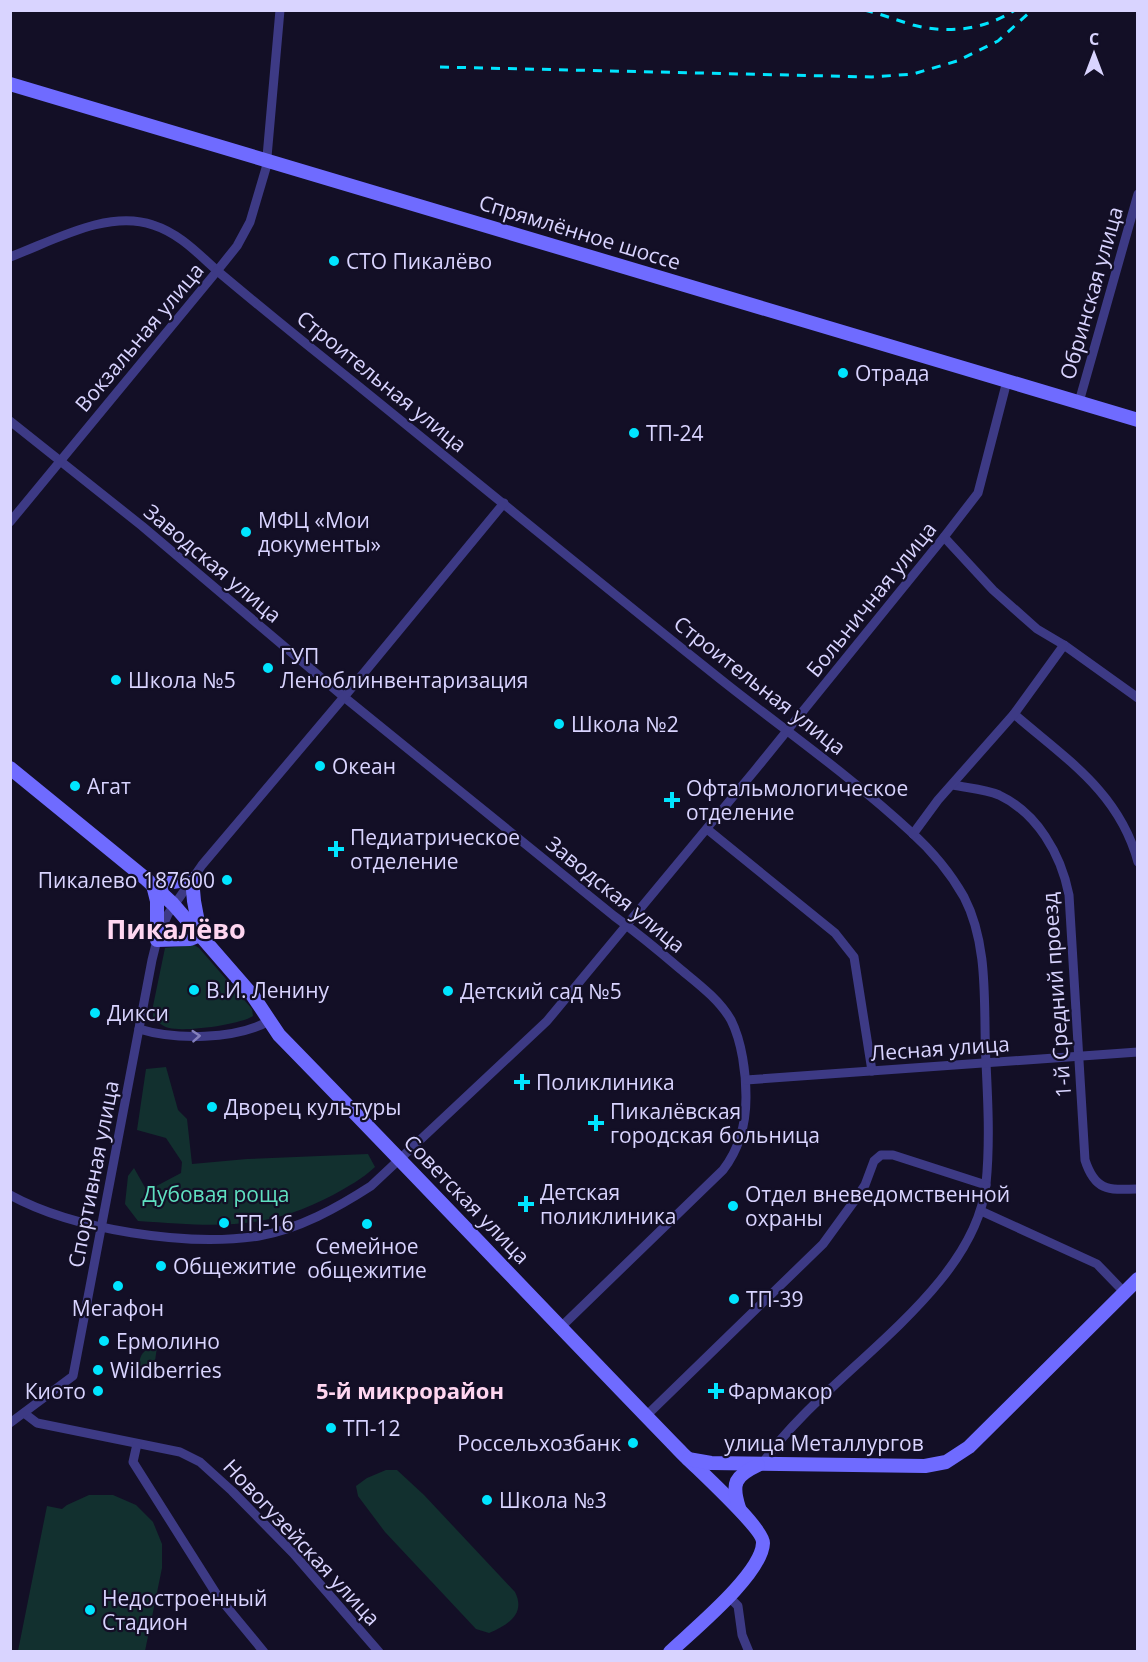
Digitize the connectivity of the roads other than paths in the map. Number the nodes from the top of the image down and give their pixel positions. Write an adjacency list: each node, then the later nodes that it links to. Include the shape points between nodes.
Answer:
1 (280, 10): 3 (street, Вокзальная улица)
2 (10, 84): 3 (street, Спрямлённое шоссе)
3 (266, 161): 6 (street, Вокзальная улица, via 250,222); 7 (street, Спрямлённое шоссе)
4 (1137, 194): 8 (street, Обринская улица)
5 (10, 257): 6 (street, Строительная улица, via 122,219 159,227 186,242)
6 (217, 271): 11 (street, Вокзальная улица); 12 (street, Строительная улица)
7 (1007, 381): 8 (street, Спрямлённое шоссе); 14 (street, Больничная улица, via 978,492)
8 (1079, 402): 9 (street, Спрямлённое шоссе)
9 (1137, 420)
10 (10, 421): 11 (street, Заводская улица)
11 (60, 460): 13 (street, Вокзальная улица); 16 (street, Заводская улица)
12 (504, 503): 16 (street, Спортивная улица); 19 (street, Строительная улица)
13 (10, 522)
14 (944, 537): 15 (street, via 993,590 1037,629); 19 (street, Больничная улица)
15 (1064, 645): 17 (street); 18 (street)
16 (344, 697): 25 (street, Спортивная улица); 28 (street, Заводская улица)
17 (1137, 698)
18 (1014, 714): 21 (street); 24 (street, via 1109,800 1124,824)
19 (788, 730): 22 (street, Больничная улица); 23 (street, Строительная улица)
20 (10, 768): 26 (street, Советская улица)
21 (953, 785): 23 (street); 34 (street, 1-й Средний проезд, via 996,794 1016,805 1046,837 1058,858 1069,895)
22 (707, 829): 28 (street, Больничная улица); 36 (street, via 835,933 854,957)
23 (913, 834): 35 (street, Строительная улица, via 965,899 977,935)
24 (1137, 862)
25 (192, 879): 26 (street); 27 (street, Спортивная улица); 29 (street)
26 (153, 885): 27 (street, Советская улица); 30 (street)
27 (174, 904): 29 (street, Советская улица); 30 (street, Спортивная улица)
28 (627, 926): 37 (street, Заводская улица, via 708,992 730,1020); 38 (street, Больничная улица, via 547,1021)
29 (200, 935): 30 (street); 31 (street, Советская улица, via 253,996)
30 (157, 940): 32 (street, Спортивная улица)
31 (268, 1021): 32 (street, one-way to 31, via 180,1037 229,1033); 38 (street, Советская улица)
32 (139, 1029): 43 (street, Спортивная улица)
33 (1137, 1052): 34 (street, Лесная улица)
34 (1079, 1056): 35 (street, Лесная улица); 40 (street, 1-й Средний проезд, via 1084,1160 1088,1170 1102,1188)
35 (986, 1063): 36 (street, Лесная улица); 39 (street, Строительная улица)
36 (872, 1071): 37 (street, Лесная улица)
37 (746, 1080): 46 (street, Заводская улица, via 744,1127 723,1170)
38 (400, 1159): 43 (street, Больничная улица, via 344,1204 261,1236 184,1239); 46 (street, Советская улица)
39 (986, 1185): 42 (street, Строительная улица); 48 (street, via 894,1155 881,1155 823,1244)
40 (1137, 1189)
41 (10, 1195): 43 (street, Больничная улица, via 46,1212)
42 (981, 1211): 45 (street, via 1097,1264); 52 (street, Строительная улица, via 954,1262 927,1298 776,1442)
43 (102, 1226): 47 (street, Спортивная улица, via 73,1376)
44 (1137, 1279): 45 (street, улица Металлургов)
45 (1124, 1292): 52 (street, улица Металлургов, via 969,1447 946,1462 925,1466)
46 (561, 1327): 48 (street, Советская улица)
47 (24, 1413): 49 (street, Спортивная улица); 50 (street, Новогузейская улица, via 37,1423)
48 (646, 1416): 51 (street, Советская улица)
49 (10, 1423)
50 (137, 1444): 55 (street, via 133,1462 217,1595); 56 (street, Новогузейская улица, via 180,1452 200,1462 293,1553)
51 (688, 1459): 52 (street, улица Металлургов); 53 (street, Советская улица)
52 (762, 1464): 53 (street, via 738,1478 735,1494)
53 (740, 1510): 54 (street, Советская улица, via 764,1541 760,1559)
54 (728, 1596): 57 (street); 58 (street, via 738,1606)
55 (264, 1652)
56 (379, 1652)
57 (670, 1652)
58 (749, 1652)

